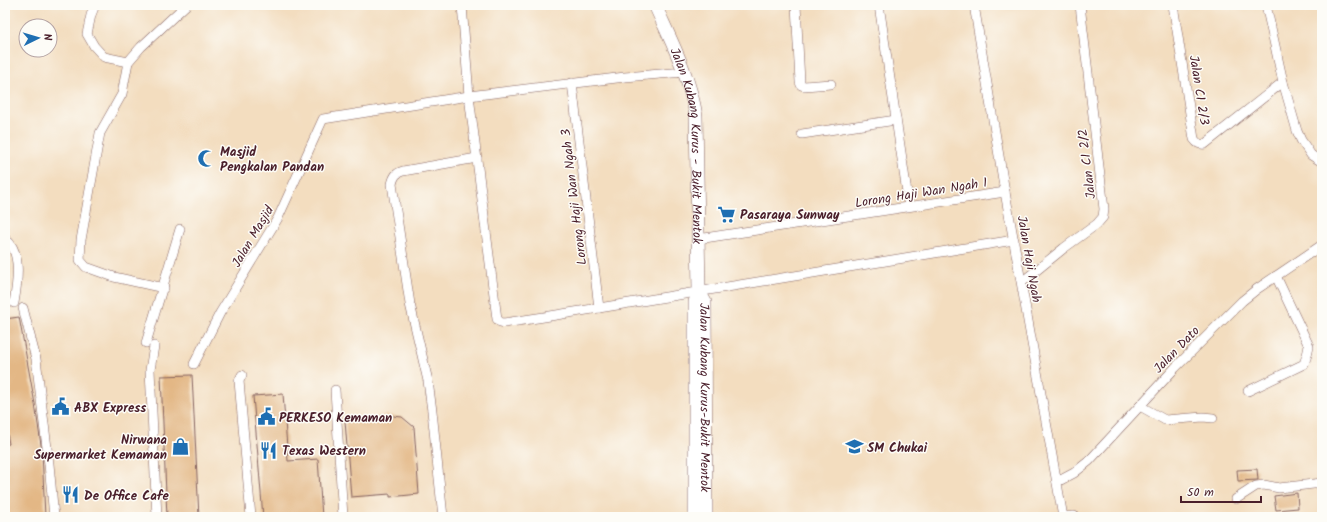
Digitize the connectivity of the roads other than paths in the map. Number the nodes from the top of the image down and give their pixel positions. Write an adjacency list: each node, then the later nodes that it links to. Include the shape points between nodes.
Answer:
1 (95, 5): 11 (street, via 87,34 104,57)
2 (186, 5): 11 (street)
3 (462, 5): 16 (street)
4 (655, 5): 12 (main road, Jalan Kubang Kurus - Bukit Mentok)
5 (796, 5): 15 (street, via 801,85)
6 (879, 5): 17 (street)
7 (974, 5): 21 (street, Jalan Haji Ngah)
8 (1080, 5): 29 (street, Jalan C1 2/2, via 1104,213 1097,224)
9 (1173, 5): 13 (street, Jalan C1 2/3, via 1194,139 1197,143 1205,144)
10 (1266, 5): 13 (street)
11 (128, 62): 30 (street, via 122,94 100,133 81,240 80,260 86,267 96,271)
12 (684, 72): 14 (street); 24 (main road, Jalan Kubang Kurus - Bukit Mentok, via 696,116)
13 (1283, 82): 20 (street, via 1301,140 1311,155)
14 (572, 83): 16 (street); 34 (street, Lorong Haji Wan Ngah 3)
15 (832, 84)
16 (469, 96): 19 (street); 35 (street, Jalan Masjid, via 323,119 278,218 220,313)
17 (896, 120): 18 (street); 22 (street)
18 (802, 134)
19 (477, 158): 34 (street, via 497,320 504,323); 48 (street, via 403,170 397,173 392,184 410,304 428,381)
20 (1322, 162)
21 (1005, 192): 22 (street, Lorong Haji Wan Ngah 1); 26 (street, Jalan Haji Ngah)
22 (909, 206): 24 (street, Lorong Haji Wan Ngah 1)
23 (180, 229): 30 (street)
24 (698, 239): 31 (main road, Jalan Kubang Kurus - Bukit Mentok)
25 (5, 240): 32 (street, via 10,243 15,254 18,274)
26 (1014, 240): 29 (street, Jalan Haji Ngah); 31 (street)
27 (1322, 245): 28 (street, Jalan Dato)
28 (1276, 276): 38 (street, via 1309,346 1307,355 1304,364); 39 (street, Jalan Dato, via 1229,313)
29 (1022, 282): 41 (street, Jalan Haji Ngah)
30 (164, 288): 45 (street, via 150,344)
31 (699, 291): 34 (street); 49 (main road, Jalan Kubang Kurus-Bukit Mentok, via 695,302); 50 (main road, Jalan Kubang Kurus-Bukit Mentok, via 705,302)
32 (14, 303)
33 (23, 308): 44 (street, via 36,359)
34 (599, 308)
35 (194, 364)
36 (242, 375): 46 (street, via 239,381)
37 (335, 390): 47 (street)
38 (1248, 391)
39 (1140, 406): 40 (street, via 1165,420); 41 (street, Jalan Dato, via 1088,461 1074,473)
40 (1213, 418)
41 (1057, 482): 51 (street, Jalan Haji Ngah)
42 (1322, 483): 43 (street, via 1280,488 1256,486)
43 (1236, 499)
44 (54, 517)
45 (157, 517)
46 (251, 517)
47 (343, 517)
48 (443, 517)
49 (695, 517)
50 (706, 517)
51 (1063, 517): 52 (street)
52 (1076, 517)

